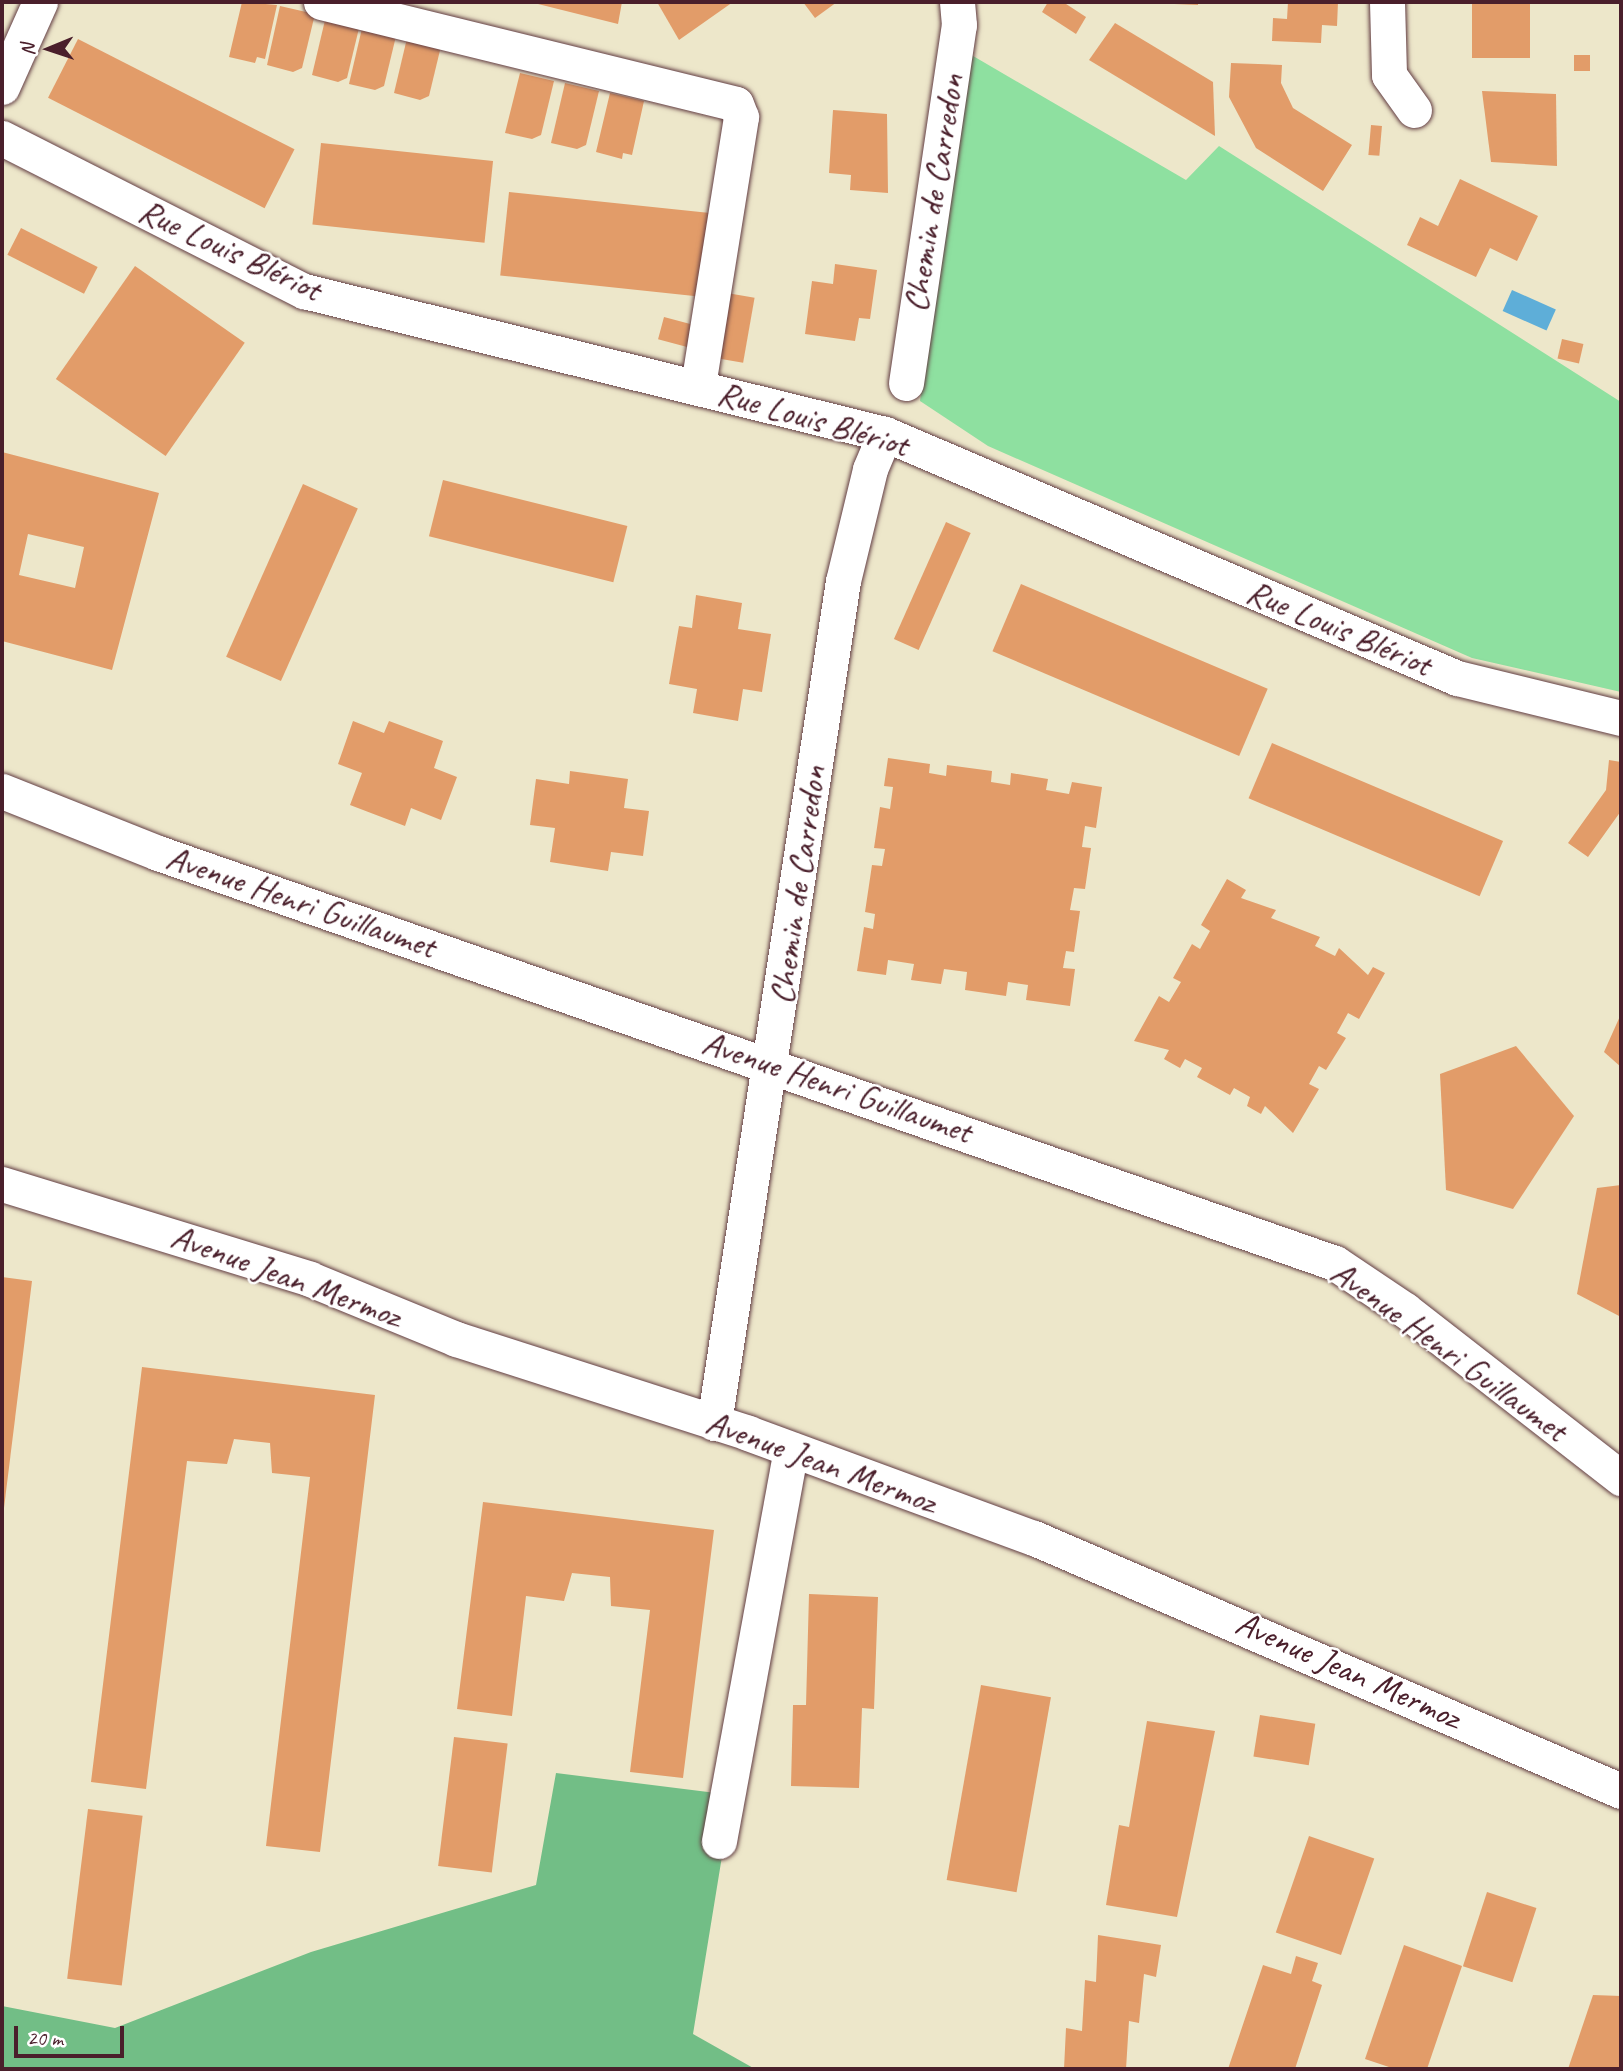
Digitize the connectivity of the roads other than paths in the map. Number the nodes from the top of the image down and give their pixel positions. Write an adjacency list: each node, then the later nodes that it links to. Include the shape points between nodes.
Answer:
1 (40, 2): 5 (street)
2 (321, 2): 9 (street, via 736,104 741,117)
3 (957, 2): 8 (street, Chemin de Carredon, via 959,25)
4 (1387, 2): 6 (street, via 1389,75)
5 (2, 87)
6 (1414, 110)
7 (2, 138): 9 (street, Rue Louis Blériot, via 304,291)
8 (906, 383)
9 (698, 386): 10 (street, Rue Louis Blériot)
10 (885, 434): 11 (street, Rue Louis Blériot, via 1457,678); 13 (street, Chemin de Carredon, via 870,469 844,581)
11 (1621, 718)
12 (2, 791): 13 (street, Avenue Henri Guillaumet, via 158,853)
13 (770, 1064): 15 (street, Chemin de Carredon); 17 (street, Avenue Henri Guillaumet, via 1335,1263 1405,1310)
14 (2, 1184): 15 (street, Avenue Jean Mermoz, via 310,1279 456,1339)
15 (714, 1423): 16 (street, Avenue Jean Mermoz)
16 (791, 1450): 18 (street, Avenue Jean Mermoz, via 1059,1548); 19 (street)
17 (1621, 1478)
18 (1621, 1791)
19 (719, 1841)

